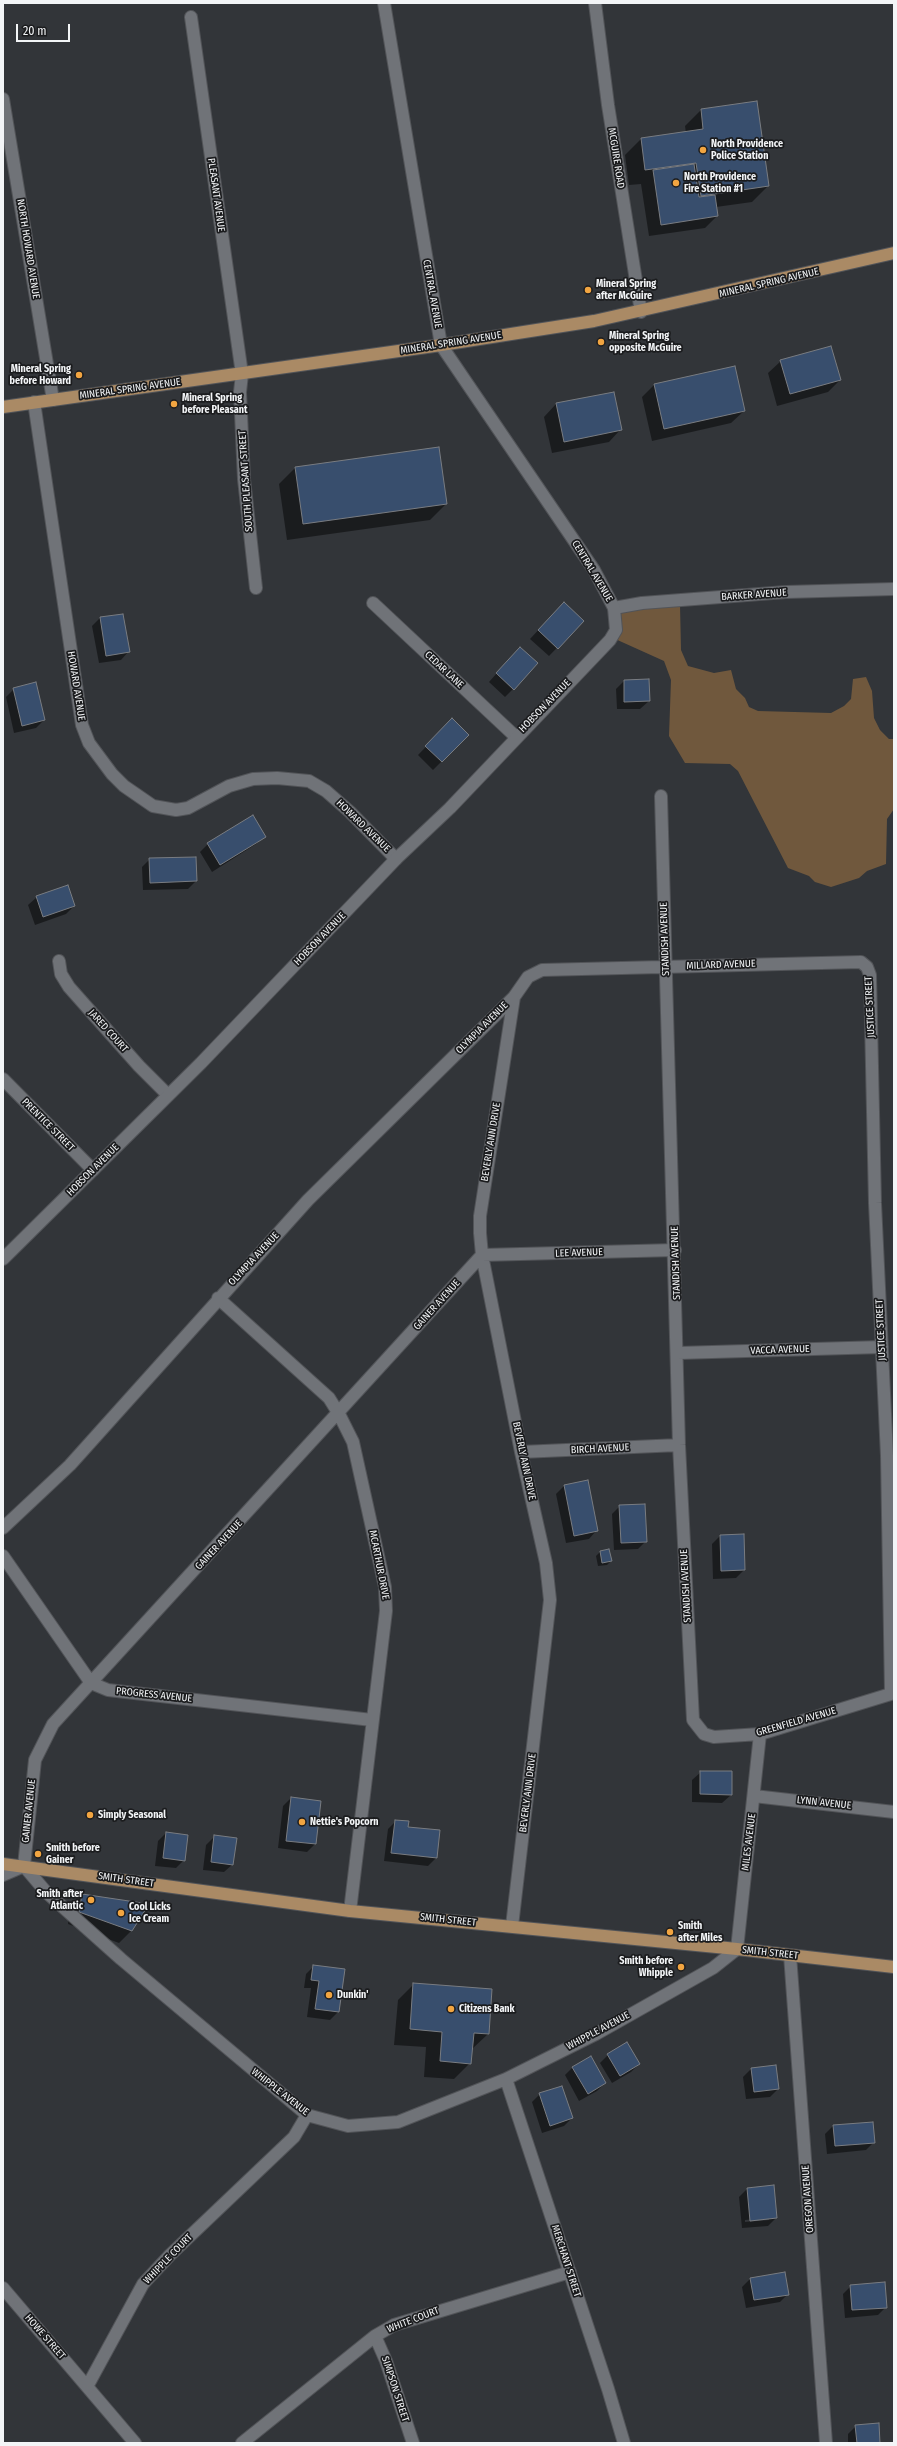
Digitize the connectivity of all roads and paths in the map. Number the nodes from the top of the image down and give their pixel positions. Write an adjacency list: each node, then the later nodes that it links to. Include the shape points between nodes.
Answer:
1 (384, 3): 7 (street, CENTRAL AVENUE)
2 (594, 3): 6 (street, MCGUIRE ROAD)
3 (191, 16): 8 (street, PLEASANT AVENUE)
4 (3, 99): 9 (street, NORTH HOWARD AVENUE)
5 (894, 253): 6 (main road, MINERAL SPRING AVENUE)
6 (641, 312): 7 (main road, MINERAL SPRING AVENUE)
7 (441, 345): 8 (main road, MINERAL SPRING AVENUE); 15 (street, CENTRAL AVENUE, via 594,570)
8 (242, 374): 9 (main road, MINERAL SPRING AVENUE); 12 (street, SOUTH PLEASANT STREET, via 240,392 244,479)
9 (53, 400): 10 (main road, MINERAL SPRING AVENUE)
10 (34, 402): 11 (main road, MINERAL SPRING AVENUE); 18 (street, HOWARD AVENUE, via 82,725 89,743 112,774 124,786 153,806 176,810 188,808 230,786 253,779 310,781 350,812)
11 (3, 407)
12 (256, 588)
13 (894, 589): 15 (street, BARKER AVENUE, via 786,592 642,603)
14 (373, 604): 16 (street, CEDAR LANE)
15 (614, 608): 16 (street, HOBSON AVENUE, via 616,630 610,640)
16 (516, 737): 18 (street, HOBSON AVENUE, via 450,808)
17 (661, 796): 20 (street, STANDISH AVENUE)
18 (396, 859): 24 (street, HOBSON AVENUE)
19 (59, 961): 24 (street, JARED COURT, via 61,974 69,986)
20 (665, 967): 21 (street, MILLARD AVENUE, via 849,961 861,962); 22 (street, MILLARD AVENUE, via 542,970 528,977); 26 (street, STANDISH AVENUE)
21 (867, 967): 30 (street, JUSTICE STREET, via 870,976 875,1203)
22 (514, 997): 27 (street, BEVERLY ANN DRIVE, via 480,1216); 29 (street, OLYMPIA AVENUE, via 308,1200)
23 (3, 1080): 25 (street, PRENTICE STREET)
24 (168, 1095): 25 (street, HOBSON AVENUE)
25 (93, 1170): 28 (street, HOBSON AVENUE)
26 (675, 1250): 27 (street, LEE AVENUE); 31 (street, STANDISH AVENUE)
27 (482, 1255): 32 (street, GAINER AVENUE); 34 (street, BEVERLY ANN DRIVE)
28 (3, 1258)
29 (218, 1298): 32 (street, MCARTHUR DRIVE, via 329,1398); 35 (street, OLYMPIA AVENUE, via 70,1465)
30 (882, 1347): 31 (street, VACCA AVENUE); 38 (street, JUSTICE STREET)
31 (678, 1353): 33 (street, STANDISH AVENUE)
32 (339, 1414): 37 (street, GAINER AVENUE); 39 (street, MCARTHUR DRIVE, via 353,1442 387,1600)
33 (679, 1445): 34 (street, BIRCH AVENUE); 40 (street, STANDISH AVENUE, via 692,1708 693,1720)
34 (521, 1452): 48 (street, BEVERLY ANN DRIVE, via 546,1563 550,1600)
35 (3, 1528)
36 (3, 1556): 37 (street)
37 (91, 1684): 39 (street, PROGRESS AVENUE, via 108,1690); 45 (street, GAINER AVENUE, via 53,1724 35,1760)
38 (892, 1693): 41 (street, GREENFIELD AVENUE)
39 (372, 1720): 47 (street, MCARTHUR DRIVE)
40 (698, 1728): 41 (street, GREENFIELD AVENUE, via 704,1734 714,1737)
41 (760, 1734): 42 (street, MILES AVENUE)
42 (754, 1796): 43 (street, LYNN AVENUE); 49 (street, MILES AVENUE)
43 (894, 1812)
44 (3, 1864): 45 (main road, SMITH STREET)
45 (24, 1866): 46 (street); 47 (main road, SMITH STREET); 53 (street, WHIPPLE AVENUE, via 46,1892 120,1960)
46 (3, 1875)
47 (350, 1911): 48 (main road, SMITH STREET)
48 (512, 1926): 49 (main road, SMITH STREET)
49 (737, 1949): 50 (main road, SMITH STREET); 52 (street, WHIPPLE AVENUE, via 713,1968 596,2034)
50 (790, 1955): 51 (main road, SMITH STREET); 62 (street, OREGON AVENUE)
51 (894, 1967)
52 (506, 2079): 53 (street, WHIPPLE AVENUE, via 398,2122 348,2126); 54 (street, MERCHANT STREET)
53 (307, 2114): 57 (street, WHIPPLE COURT, via 294,2137 143,2284)
54 (570, 2272): 56 (street, WHITE COURT, via 414,2318); 61 (street, MERCHANT STREET)
55 (3, 2288): 57 (street, HOWE STREET)
56 (375, 2336): 59 (street, WHITE COURT); 60 (street, SIMPSON STREET)
57 (88, 2385): 58 (street)
58 (136, 2443)
59 (242, 2443)
60 (413, 2443)
61 (624, 2443)
62 (826, 2443)

